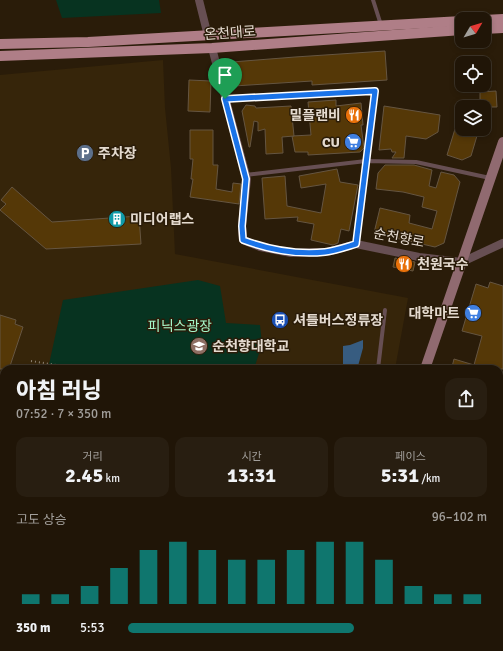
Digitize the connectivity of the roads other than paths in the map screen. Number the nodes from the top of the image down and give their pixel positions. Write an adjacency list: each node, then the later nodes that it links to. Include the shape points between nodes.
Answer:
1 (199, 0): 10 (street, 온천대로)
2 (373, 0): 6 (lane)
3 (503, 19): 4 (main road)
4 (491, 20)
5 (455, 21): 6 (main road, 온천대로)
6 (381, 26): 10 (main road, 온천대로)
7 (503, 28): 8 (main road)
8 (491, 29)
9 (455, 31): 12 (main road, 온천대로)
10 (208, 36): 11 (main road, 온천대로)
11 (0, 44)
12 (212, 48): 13 (main road, 온천대로); 14 (street, 순천향로)
13 (0, 56)
14 (225, 99): 16 (lane, via 375,91); 17 (street, 순천향로)
15 (503, 142): 18 (main road)
16 (366, 161): 17 (lane); 18 (lane, via 416,162); 20 (lane)
17 (246, 174): 20 (street, 순천향로, via 243,240 291,253 327,252)
18 (490, 178): 21 (main road)
19 (503, 243): 21 (street)
20 (356, 244): 21 (street, 순천향로, via 419,257)
21 (462, 262): 24 (main road)
22 (385, 310): 23 (lane)
23 (378, 365)
24 (425, 365)

